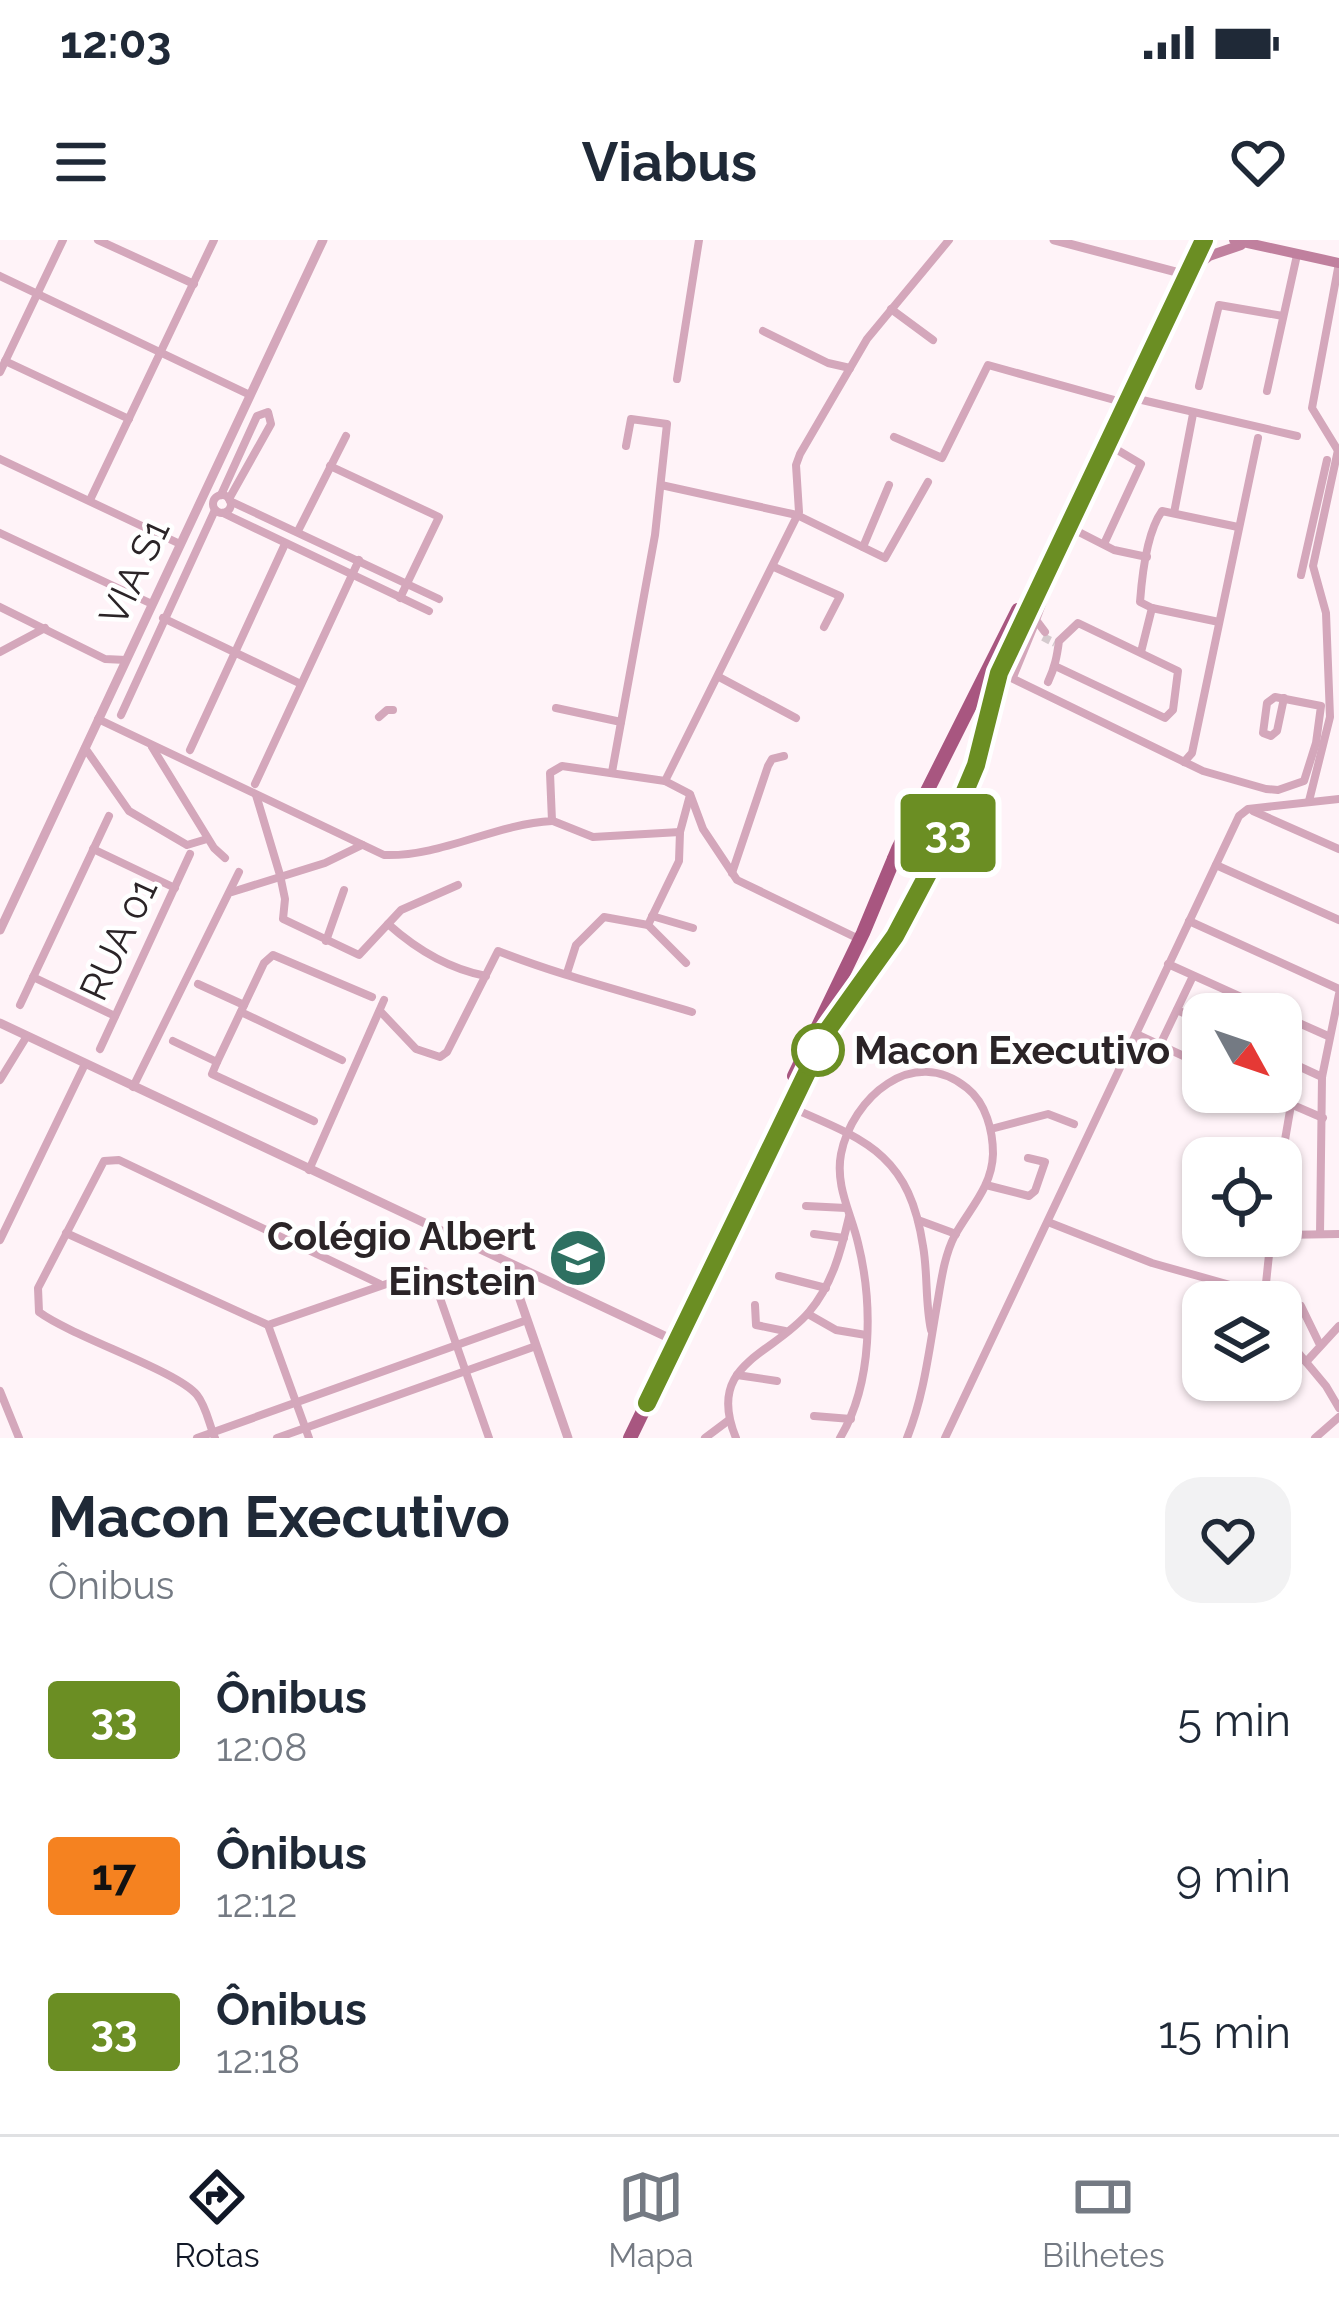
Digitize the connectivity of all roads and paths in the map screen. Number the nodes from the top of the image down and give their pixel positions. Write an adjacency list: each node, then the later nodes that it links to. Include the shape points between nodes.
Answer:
1 (63, 240): 16 (street)
2 (98, 240): 15 (street)
3 (214, 240): 15 (street)
4 (323, 240): 28 (street, VIA S1)
5 (699, 240): 25 (street)
6 (949, 240): 17 (street)
7 (1054, 240): 9 (street)
8 (1200, 240): 13 (highway)
9 (1084, 244): 13 (street)
10 (1244, 244): 11 (main road); 13 (main road)
11 (1297, 255): 12 (main road); 18 (street)
12 (1339, 263): 38 (street, via 1312,408)
13 (1183, 275): 29 (highway)
14 (0, 276): 16 (street)
15 (194, 284): 21 (street)
16 (38, 293): 21 (street); 22 (street)
17 (891, 309): 20 (street); 23 (street)
18 (1283, 316): 26 (street, via 1220,305); 27 (street)
19 (763, 332): 23 (street)
20 (933, 340)
21 (162, 351): 28 (street); 31 (street)
22 (5, 361): 24 (street); 31 (street)
23 (850, 368): 51 (street, via 800,454)
24 (0, 372)
25 (677, 379)
26 (1198, 386)
27 (1267, 391)
28 (250, 395): 56 (street, VIA S1)
29 (1124, 399): 30 (street); 34 (street, via 988,364 942,458); 36 (highway); 111 (highway)
30 (1193, 414): 33 (street); 50 (street)
31 (129, 419): 48 (street)
32 (346, 436): 41 (street)
33 (1297, 436)
34 (894, 437)
35 (1258, 438): 53 (street)
36 (1107, 444): 43 (street, via 1138,460); 52 (highway)
37 (626, 446): 45 (street, via 631,419 667,424)
38 (1334, 456): 39 (street); 64 (street); 108 (street, via 1313,566 1326,614 1330,717)
39 (1313, 457)
40 (0, 459): 48 (street)
41 (330, 466): 54 (street); 66 (street, via 439,517)
42 (1124, 472): 43 (street)
43 (1136, 477): 58 (street)
44 (928, 482): 59 (street, via 887,558)
45 (661, 485): 51 (street); 97 (street)
46 (889, 485): 59 (street)
47 (229, 497): 47 (street, via 272,424 268,412 256,416); 49 (street, via 230,508); 49 (street, via 214,500); 54 (street)
48 (89, 500): 56 (street)
49 (219, 511): 57 (street); 72 (street)
50 (1174, 513): 53 (street); 60 (street, via 1158,514)
51 (797, 515): 59 (street); 62 (street)
52 (1067, 526): 58 (street); 63 (highway)
53 (1238, 527): 75 (street)
54 (298, 531): 61 (street)
55 (0, 533): 68 (street)
56 (180, 544): 68 (street, VIA S1)
57 (285, 544): 65 (street); 80 (street)
58 (1104, 544): 60 (street)
59 (863, 547)
60 (1148, 557): 70 (street, via 1140,602)
61 (358, 560): 65 (street); 66 (street)
62 (774, 567): 76 (street, via 840,596); 87 (street)
63 (1044, 574): 74 (street); 85 (highway)
64 (1301, 575)
65 (351, 576): 67 (street); 89 (street)
66 (406, 584): 67 (street); 71 (street, via 443,601)
67 (400, 598): 71 (street)
68 (152, 604): 83 (street, VIA S1)
69 (0, 608): 77 (street)
70 (1152, 608): 75 (street); 81 (street)
71 (429, 611): 73 (street)
72 (163, 619): 80 (street); 93 (street)
73 (438, 620)
74 (1036, 620): 78 (street); 78 (street, via 1044,634)
75 (1219, 622): 102 (street)
76 (824, 627)
77 (45, 628): 79 (street); 82 (street)
78 (1027, 640): 85 (street); 85 (street)
79 (0, 652)
80 (235, 652): 89 (street); 100 (street)
81 (1141, 652): 84 (street, via 1078,623 1058,641); 84 (street, via 1179,676 1165,718)
82 (106, 658): 83 (street); 86 (street)
83 (126, 660): 86 (street, VIA S1)
84 (1055, 666): 88 (street)
85 (1005, 671): 102 (street); 115 (highway)
86 (119, 675): 96 (street, VIA S1)
87 (719, 677): 95 (street); 104 (street)
88 (1048, 682)
89 (301, 684): 105 (street)
90 (1285, 698): 90 (street, via 1269,700 1265,735 1277,731); 102 (street, via 1322,706 1304,781 1266,789)
91 (556, 708): 97 (street)
92 (393, 710): 94 (street)
93 (121, 715)
94 (380, 717)
95 (796, 718)
96 (98, 719): 98 (street); 99 (street, VIA S1)
97 (621, 722): 103 (street)
98 (151, 746): 105 (street); 117 (street)
99 (85, 748): 117 (street, via 133,814 187,845); 138 (street, VIA S1)
100 (190, 750)
101 (784, 756): 126 (street, via 767,766)
102 (1184, 762)
103 (613, 772): 104 (street); 114 (street, via 555,769 548,781)
104 (665, 781): 106 (street)
105 (255, 789): 118 (street); 127 (street)
106 (690, 794): 116 (street); 126 (street)
107 (1339, 799): 108 (street)
108 (1310, 801): 109 (street)
109 (1276, 805): 110 (street); 113 (street)
110 (1248, 808): 113 (street); 124 (street)
111 (916, 810): 115 (highway, via 926,836); 123 (highway)
112 (109, 816): 119 (street)
113 (1272, 819): 120 (street)
114 (552, 821): 116 (street, via 593,837); 118 (street, via 400,854)
115 (952, 826): 128 (highway)
116 (680, 832): 134 (street, via 679,861)
117 (207, 839): 122 (street)
118 (362, 844): 127 (street)
119 (93, 849): 130 (street); 146 (street)
120 (1339, 849)
121 (190, 854): 130 (street, RUA 01)
122 (225, 859)
123 (892, 863): 128 (highway, via 916,854); 139 (highway)
124 (1216, 865): 133 (street); 135 (street)
125 (239, 872): 132 (street)
126 (732, 873): 139 (street)
127 (280, 875): 132 (street); 140 (street, via 283,919)
128 (926, 879): 175 (highway, via 884,954 833,1020)
129 (458, 885): 136 (street, via 416,900)
130 (175, 888): 158 (street, RUA 01)
131 (344, 890): 140 (street)
132 (230, 892): 174 (street)
133 (1339, 920)
134 (650, 921): 137 (street); 141 (street); 143 (street, via 604,917 577,945)
135 (1189, 921): 142 (street); 148 (street)
136 (388, 924): 140 (street, via 356,955); 144 (street, via 441,961)
137 (693, 928)
138 (0, 930)
139 (860, 939): 211 (highway)
140 (326, 941)
141 (686, 963)
142 (1168, 964): 145 (street); 161 (street)
143 (567, 974): 144 (street, via 497,952); 156 (street)
144 (486, 976): 155 (street, via 440,1057 416,1049)
145 (1193, 976): 149 (street); 154 (street)
146 (33, 977): 152 (street); 158 (street)
147 (198, 984): 153 (street)
148 (1339, 992): 163 (street)
149 (1231, 993)
150 (372, 997): 153 (street, via 273,956)
151 (384, 1000): 155 (street)
152 (20, 1005)
153 (242, 1008): 168 (street); 169 (street)
154 (1177, 1010): 157 (street); 165 (street)
155 (380, 1011): 183 (street)
156 (692, 1012)
157 (1182, 1012)
158 (115, 1016): 166 (street, RUA 01)
159 (0, 1024): 162 (street)
160 (1302, 1025): 163 (street)
161 (1136, 1034): 165 (street); 188 (street)
162 (27, 1036): 170 (street); 173 (street)
163 (1328, 1036): 172 (street)
164 (173, 1041): 169 (street)
165 (1160, 1045): 167 (street)
166 (100, 1049)
167 (1182, 1055)
168 (342, 1060)
169 (218, 1062): 178 (street, via 212,1074)
170 (85, 1064): 174 (street); 196 (street)
171 (1302, 1068): 172 (street)
172 (1322, 1077): 177 (street)
173 (0, 1080)
174 (133, 1087): 183 (street)
175 (788, 1107): 181 (street); 236 (highway)
176 (1302, 1109): 177 (street)
177 (1323, 1118): 193 (street)
178 (314, 1121)
179 (1074, 1124): 180 (street, via 1048,1114)
180 (991, 1129): 181 (street, via 965,1086 929,1073 888,1080); 184 (street)
181 (849, 1132): 186 (street, via 839,1171); 187 (street, via 894,1168)
182 (1028, 1158): 184 (street, via 1045,1162 1029,1196)
183 (309, 1170): 197 (street)
184 (986, 1185): 191 (street)
185 (806, 1205): 186 (street)
186 (847, 1212): 195 (street); 210 (street, via 866,1286)
187 (918, 1220): 191 (street); 208 (street)
188 (1048, 1222): 199 (street); 241 (street)
189 (66, 1233): 200 (street, via 101,1164 112,1158); 206 (street); 230 (street, via 38,1288 38,1312 186,1384)
190 (814, 1234): 195 (street)
191 (956, 1234): 208 (street)
192 (1302, 1234): 193 (street)
193 (1320, 1234): 194 (street)
194 (1339, 1234)
195 (844, 1238): 201 (street)
196 (0, 1240)
197 (513, 1268): 205 (street); 211 (street)
198 (779, 1276): 201 (street)
199 (1209, 1281)
200 (380, 1284): 206 (street); 213 (street, via 429,1274)
201 (827, 1288): 204 (street)
202 (755, 1305): 209 (street, via 756,1324)
203 (1302, 1308): 212 (street)
204 (808, 1313): 209 (street); 210 (street)
205 (527, 1320): 213 (street); 214 (street)
206 (268, 1324): 223 (street)
207 (1339, 1326): 212 (street)
208 (932, 1331): 240 (street)
209 (786, 1332): 218 (street)
210 (866, 1335): 227 (street)
211 (669, 1338): 236 (highway)
212 (1320, 1344): 216 (street)
213 (457, 1345): 217 (street); 223 (street)
214 (536, 1346): 217 (street); 235 (street)
215 (1302, 1357): 216 (street)
216 (1306, 1362): 221 (street)
217 (466, 1371): 229 (street); 234 (street)
218 (737, 1375): 220 (street); 228 (street)
219 (1339, 1379): 221 (street)
220 (777, 1381)
221 (1326, 1386): 224 (street)
222 (0, 1390): 231 (street)
223 (297, 1402): 229 (street); 230 (street)
224 (1339, 1408)
225 (814, 1416): 227 (street)
226 (1339, 1418): 242 (street)
227 (851, 1419): 239 (street)
228 (729, 1420): 237 (street); 238 (street)
229 (308, 1433): 233 (street)
230 (213, 1435): 232 (street)
231 (19, 1438)
232 (197, 1438)
233 (277, 1438)
234 (489, 1438)
235 (568, 1438)
236 (629, 1438)
237 (706, 1438)
238 (736, 1438)
239 (841, 1438)
240 (907, 1438)
241 (945, 1438)
242 (1316, 1438)

